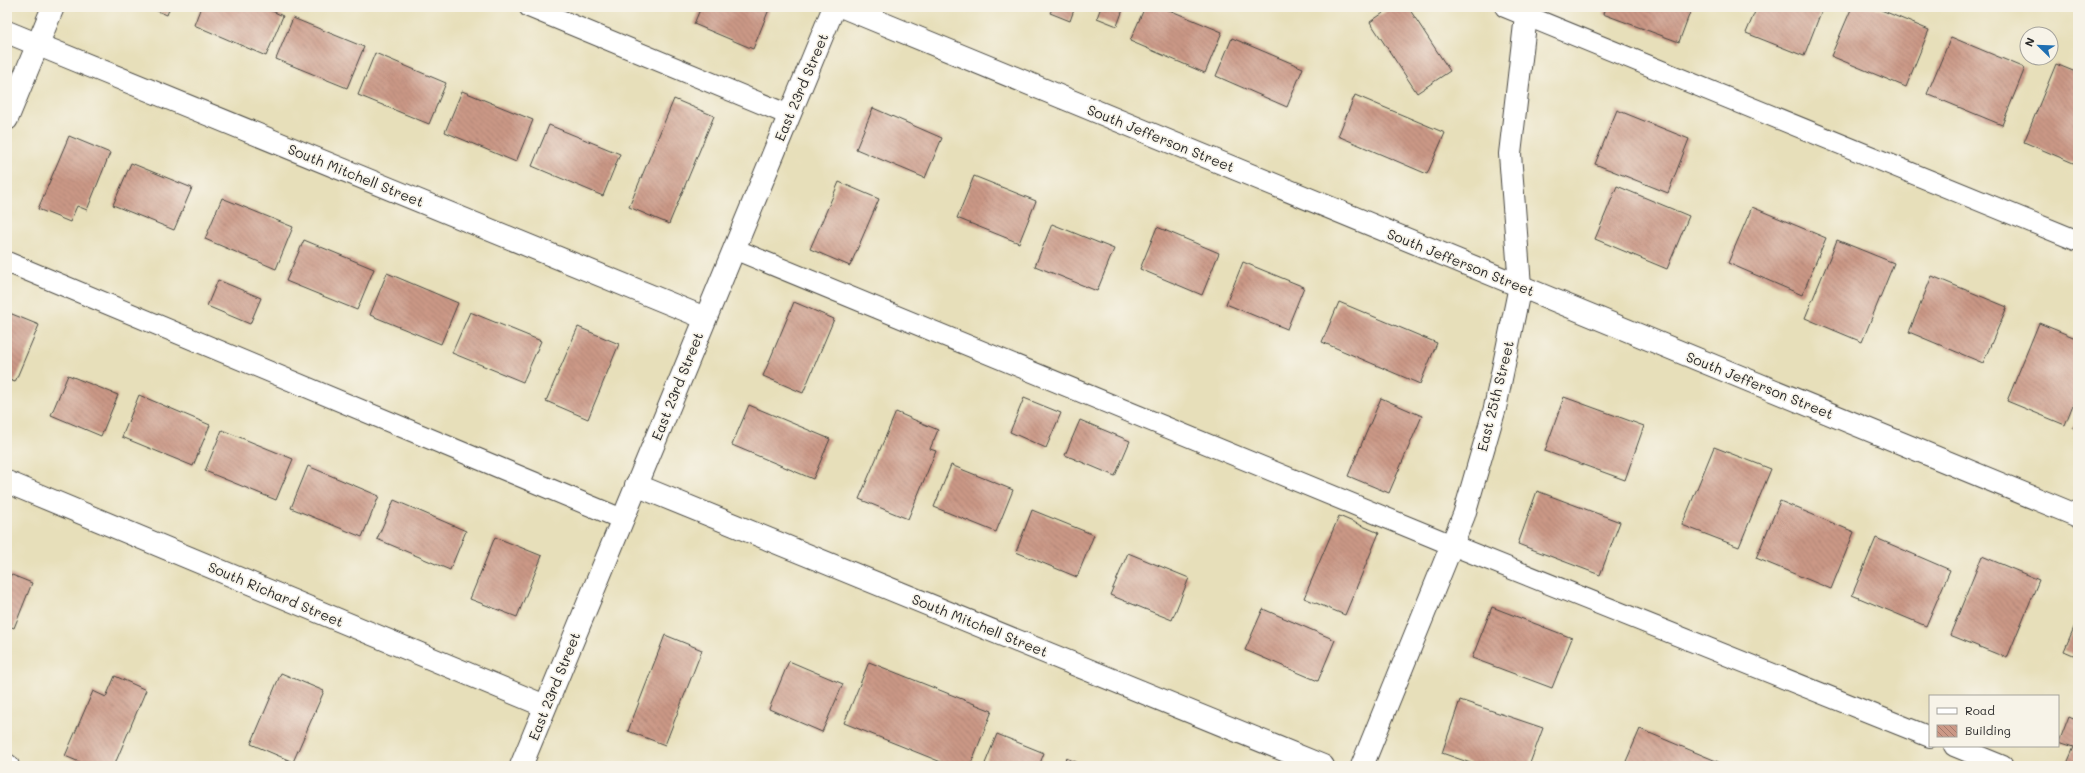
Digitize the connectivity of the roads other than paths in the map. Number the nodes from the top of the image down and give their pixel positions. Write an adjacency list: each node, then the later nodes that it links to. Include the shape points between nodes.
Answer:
1 (53, 7): 8 (street)
2 (529, 7): 9 (lane)
3 (834, 7): 9 (street, East 23rd Street)
4 (843, 7): 14 (street, South Jefferson Street)
5 (1505, 7): 6 (lane)
6 (1526, 11): 11 (lane); 14 (street, East 25th Street, via 1510,154)
7 (7, 32): 8 (street, South Mitchell Street)
8 (38, 45): 10 (street); 15 (street, South Mitchell Street)
9 (789, 115): 12 (street, East 23rd Street)
10 (7, 119)
11 (2078, 241)
12 (734, 249): 15 (street, East 23rd Street); 20 (lane)
13 (7, 262): 19 (lane)
14 (1520, 286): 18 (street, South Jefferson Street); 20 (street, East 25th Street, via 1495,408 1464,515)
15 (705, 318): 17 (street, East 23rd Street)
16 (7, 482): 21 (street, South Richard Street)
17 (636, 485): 19 (street, East 23rd Street); 25 (street, South Mitchell Street)
18 (2078, 516)
19 (622, 519): 21 (street, East 23rd Street)
20 (1452, 545): 22 (lane); 26 (street, East 25th Street)
21 (546, 706): 24 (street, East 23rd Street)
22 (1929, 736)
23 (1956, 747): 27 (lane)
24 (521, 766)
25 (1323, 766)
26 (1362, 766)
27 (2003, 766)

